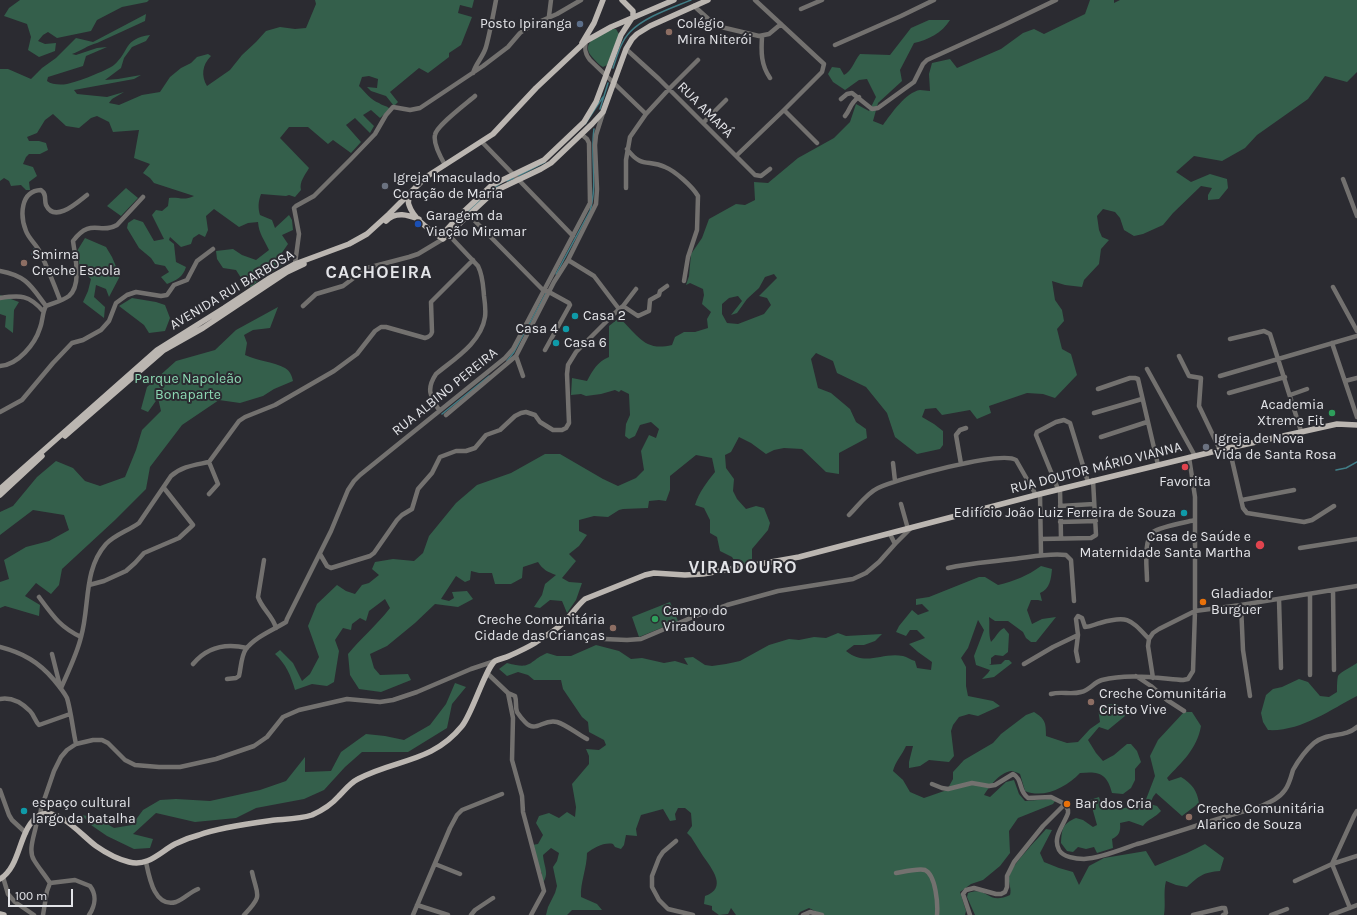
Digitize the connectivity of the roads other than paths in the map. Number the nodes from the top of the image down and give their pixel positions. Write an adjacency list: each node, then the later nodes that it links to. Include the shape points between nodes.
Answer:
1 (496, 0): 26 (street, via 486,48)
2 (551, 0): 14 (street)
3 (581, 0): 14 (street)
4 (603, 0): 23 (main road, AVENIDA RUI BARBOSA, via 589,32)
5 (622, 0): 15 (main road, via 633,11)
6 (674, 0): 15 (main road, AVENIDA RUI BARBOSA)
7 (708, 0): 12 (main road)
8 (755, 0): 16 (street)
9 (822, 0): 13 (street)
10 (934, 0): 21 (street)
11 (1056, 0): 32 (street, via 927,60 914,82 878,108 872,109)
12 (694, 6): 19 (street, via 714,24); 22 (main road, via 643,30 632,39)
13 (801, 9)
14 (549, 16): 26 (street, via 520,33 508,47)
15 (633, 17): 17 (main road, AVENIDA RUI BARBOSA); 18 (main road)
16 (781, 24): 19 (street, via 770,34); 35 (street, via 824,64 822,72)
17 (611, 28): 18 (main road, via 618,28); 20 (main road, AVENIDA RUI BARBOSA)
18 (621, 35): 27 (main road)
19 (762, 37): 28 (street, via 762,61)
20 (589, 40): 23 (main road, AVENIDA RUI BARBOSA); 27 (street, via 585,47 587,57)
21 (835, 45)
22 (626, 49): 25 (main road); 30 (street, RUA AMAPÁ)
23 (576, 51): 41 (main road, AVENIDA RUI BARBOSA)
24 (698, 60): 30 (street)
25 (620, 65): 27 (main road); 29 (main road)
26 (473, 73): 62 (street, via 420,108 410,110 393,107 375,134 350,160 314,196 296,206 294,211 299,234)
27 (606, 76): 29 (street); 47 (main road, via 596,102 584,122 544,160)
28 (770, 78)
29 (614, 84): 36 (main road); 37 (street)
30 (669, 89): 37 (street); 39 (street, RUA AMAPÁ)
31 (475, 96): 45 (street, via 458,108 436,131 434,136)
32 (859, 97): 33 (street, via 850,93); 38 (street, via 850,105)
33 (841, 99)
34 (726, 100): 39 (street)
35 (784, 110): 42 (street); 44 (street)
36 (604, 112): 40 (main road); 61 (street, RUA ALBINO PEREIRA, via 595,144 596,204)
37 (646, 114): 43 (street, via 630,137)
38 (845, 116)
39 (703, 123): 44 (street, RUA AMAPÁ)
40 (582, 134): 47 (main road, via 541,169); 57 (street, RUA ALBINO PEREIRA, via 589,143 591,197)
41 (482, 142): 45 (main road, AVENIDA RUI BARBOSA); 47 (street)
42 (817, 143)
43 (627, 149): 49 (street); 65 (street, via 639,161 666,167 698,196 697,230 688,257)
44 (736, 156): 46 (street, RUA AMAPÁ, via 757,176)
45 (444, 165): 50 (main road, AVENIDA RUI BARBOSA)
46 (770, 169)
47 (517, 177): 53 (main road, via 497,190); 56 (main road, via 492,185); 57 (street)
48 (1342, 179): 54 (street)
49 (626, 188)
50 (412, 190): 55 (main road, via 408,204); 62 (main road, AVENIDA RUI BARBOSA, via 367,234 349,244)
51 (87, 195): 71 (street, via 72,208 62,212 47,206 42,190 30,193 23,202 22,219 26,232 40,253)
52 (143, 197): 71 (street, via 113,228 93,227 78,233 73,241 76,271 74,288)
53 (469, 215): 56 (main road); 69 (street)
54 (1357, 216)
55 (419, 219): 58 (main road); 120 (main road, AVENIDA RUI BARBOSA, via 409,215 390,217 368,237 350,247 287,272 203,328 164,350)
56 (446, 233): 58 (main road); 60 (street)
57 (573, 236): 63 (street, RUA ALBINO PEREIRA)
58 (441, 238): 72 (street, via 438,243 409,258 368,268 343,286 316,294)
59 (213, 248): 96 (street, via 197,261 189,277 174,285 167,295 136,292 116,303 101,330 92,336 72,342 22,400)
60 (473, 260): 95 (street, via 481,273 485,318 476,340 433,378 430,385 431,396); 108 (street, via 432,302 431,335 425,338 381,327 357,354 334,371 275,405 239,422)
61 (564, 262): 63 (street); 69 (street, RUA ALBINO PEREIRA); 73 (street, via 594,276)
62 (295, 264): 115 (main road, AVENIDA RUI BARBOSA, via 157,350)
63 (555, 266): 69 (street, RUA ALBINO PEREIRA)
64 (0, 272): 74 (street, via 16,275 27,282)
65 (684, 281)
66 (667, 286): 73 (street, via 650,300 649,311 642,315 635,315)
67 (1334, 287): 75 (street)
68 (636, 289): 73 (street)
69 (547, 291): 79 (street, via 570,305); 80 (street, RUA ALBINO PEREIRA); 95 (street, RUA ALBINO PEREIRA, via 510,354)
70 (0, 298): 74 (street, via 26,297)
71 (60, 300): 74 (street)
72 (303, 306)
73 (621, 308): 137 (street, via 571,359 567,374 569,423 566,428 553,430 531,413 515,416 500,430 486,435 475,448 466,452 456,450 440,457 432,473 418,489 412,509 397,520 370,556 331,568)
74 (44, 309): 83 (street, via 40,328 30,346 17,360)
75 (1357, 331)
76 (1357, 336): 78 (street)
77 (1230, 339): 82 (street, via 1266,331 1272,337)
78 (1332, 343): 82 (street); 89 (street)
79 (546, 350)
80 (516, 356): 85 (street); 98 (street, RUA ALBINO PEREIRA)
81 (1179, 356): 106 (street, via 1189,376 1201,378 1199,406)
82 (1279, 358): 86 (street); 87 (street)
83 (0, 366)
84 (1147, 369): 107 (street)
85 (523, 376)
86 (1220, 376)
87 (1285, 377): 92 (street); 93 (street)
88 (1357, 378): 89 (street)
89 (1345, 381): 99 (street)
90 (1098, 389): 94 (street, via 1137,378)
91 (1307, 389): 93 (street)
92 (1229, 393)
93 (1290, 395): 103 (street)
94 (1142, 399): 97 (street); 100 (street)
95 (439, 410): 137 (street, RUA ALBINO PEREIRA, via 354,481)
96 (0, 412)
97 (1094, 413)
98 (446, 414)
99 (1357, 417)
100 (1148, 422): 104 (street); 111 (street)
101 (1357, 425): 103 (main road, RUA DOUTOR MÁRIO VIANNA, via 1341,423)
102 (966, 428): 110 (street, via 956,435)
103 (1302, 431): 105 (main road, RUA DOUTOR MÁRIO VIANNA)
104 (1101, 437)
105 (1229, 447): 106 (main road, RUA DOUTOR MÁRIO VIANNA); 121 (street)
106 (1220, 450): 107 (main road, RUA DOUTOR MÁRIO VIANNA)
107 (1192, 456): 111 (main road, RUA DOUTOR MÁRIO VIANNA); 127 (street)
108 (209, 462): 114 (street, via 176,471); 118 (street, via 218,484)
109 (893, 463): 112 (street)
110 (962, 464): 112 (street); 119 (street, via 1003,458 1014,459)
111 (1158, 465): 113 (main road, RUA DOUTOR MÁRIO VIANNA)
112 (895, 481): 126 (street, via 874,490)
113 (1091, 481): 116 (main road, RUA DOUTOR MÁRIO VIANNA); 116 (street, via 1070,423 1064,420 1037,432 1036,435); 123 (street)
114 (164, 488): 142 (street, via 139,523 114,536 105,545 98,555); 142 (street, via 193,525 179,538 144,553 126,571)
115 (0, 489)
116 (1059, 489): 119 (main road, RUA DOUTOR MÁRIO VIANNA); 124 (street)
117 (1294, 490): 121 (street)
118 (209, 494)
119 (1038, 494): 130 (main road, RUA DOUTOR MÁRIO VIANNA); 133 (street)
120 (0, 495)
121 (1242, 500): 125 (street, via 1246,512 1250,514 1301,522 1312,520)
122 (901, 504): 130 (street)
123 (1094, 504): 124 (street); 128 (street)
124 (1060, 506): 129 (street)
125 (1334, 506)
126 (849, 515)
127 (1196, 520): 141 (street, via 1161,528 1152,533 1147,546); 150 (street)
128 (1096, 521): 129 (street); 132 (street, via 1094,537)
129 (1060, 522): 132 (street)
130 (909, 529): 131 (main road, RUA DOUTOR MÁRIO VIANNA); 135 (street)
131 (890, 534): 135 (street); 159 (main road, RUA DOUTOR MÁRIO VIANNA, via 799,557 737,569 703,574 645,575 585,599 564,623 532,645)
132 (1061, 538): 133 (street)
133 (1041, 539): 138 (street)
134 (1357, 539): 136 (street)
135 (895, 544): 154 (street, via 872,568 853,579 778,591 727,605 641,639)
136 (1300, 548)
137 (320, 554): 151 (street, RUA ALBINO PEREIRA, via 287,619)
138 (1041, 554): 140 (street); 148 (street, via 1066,555 1071,560)
139 (264, 560): 151 (street, via 258,597 273,618)
140 (948, 568)
141 (1147, 580)
142 (89, 585): 153 (street)
143 (1357, 586): 144 (street)
144 (1333, 590): 145 (street); 164 (street)
145 (1310, 594): 147 (street); 166 (street)
146 (39, 597): 153 (street, via 62,626)
147 (1279, 599): 149 (street); 163 (street)
148 (1074, 601)
149 (1241, 605): 150 (street); 173 (street, via 1243,650)
150 (1195, 611): 155 (street, via 1153,633); 168 (street, via 1193,671 1190,676 1185,679)
151 (276, 628): 157 (street, RUA ALBINO PEREIRA)
152 (1078, 635): 155 (street, via 1076,619 1080,616 1087,627 1110,620 1129,620); 160 (street); 162 (street)
153 (81, 637): 170 (street)
154 (604, 639)
155 (1149, 639): 168 (street)
156 (0, 647): 170 (street, via 20,653 39,664)
157 (247, 648): 161 (street, via 229,645 220,647 200,656); 169 (street, via 239,676)
158 (52, 654): 170 (street)
159 (495, 661): 165 (main road); 179 (street, via 393,700 375,702 347,699 299,710 283,717 267,737 254,746 216,759 180,767 159,768 134,764 125,760 102,740)
160 (1078, 661)
161 (193, 664)
162 (1024, 664)
163 (1281, 668)
164 (1334, 670)
165 (487, 674): 171 (street); 189 (main road, via 465,723 430,753 368,774 357,780 332,803 312,814 206,832 177,844)
166 (1310, 675)
167 (1136, 676): 168 (street); 172 (street, via 1102,680 1084,692); 175 (street)
168 (1153, 678)
169 (227, 679)
170 (61, 688): 176 (street)
171 (508, 693): 178 (street, via 515,696 518,712 530,727 555,721); 213 (street, via 513,718 512,760 544,891)
172 (1050, 694)
173 (1250, 696)
174 (0, 699): 176 (street, via 19,702 31,711 39,725)
175 (1184, 711)
176 (70, 714): 179 (street)
177 (1357, 727): 183 (street, via 1349,733 1328,736 1314,743 1298,762 1285,790 1274,800 1259,807 1098,856 1073,858 1059,849 1057,837 1068,813)
178 (587, 739)
179 (76, 744): 185 (street, via 64,754 58,764)
180 (932, 784): 183 (street, via 948,789 967,784 989,786 1013,774 1018,778 1022,793 1028,798 1051,797)
181 (0, 790): 186 (street, via 9,815)
182 (502, 794): 190 (street, via 460,812 450,828)
183 (1065, 804): 218 (street, via 1014,862 1007,876 1005,892 996,894 974,888 966,890 963,894)
184 (1357, 811): 191 (street)
185 (41, 815): 186 (main road, via 32,821); 189 (main road, via 56,816 113,856 130,863); 197 (street, via 36,824 32,855)
186 (26, 833): 195 (main road, via 15,859)
187 (676, 840): 214 (street, via 659,858 651,882 657,897 668,909)
188 (1357, 856): 191 (street)
189 (146, 862): 198 (street, via 151,885 165,901 177,902)
190 (435, 864): 194 (street); 200 (street)
191 (1332, 864): 196 (street); 202 (street)
192 (252, 872): 209 (street, via 257,886 257,899)
193 (896, 872): 217 (street, via 920,869 928,873 937,898)
194 (460, 874)
195 (2, 878): 206 (street, via 8,894)
196 (1295, 880)
197 (50, 883): 207 (street); 208 (street, via 75,880 90,886 95,903)
198 (198, 889)
199 (493, 898): 212 (street)
200 (417, 905): 210 (street); 211 (street)
201 (1357, 905): 202 (street)
202 (1350, 908): 222 (street)
203 (1286, 909): 221 (street)
204 (0, 914): 205 (main road)
205 (4, 915)
206 (34, 915)
207 (43, 915)
208 (89, 915)
209 (244, 915)
210 (413, 915)
211 (448, 915)
212 (471, 915)
213 (531, 915)
214 (693, 915)
215 (803, 915): 216 (street, via 810,912)
216 (822, 915)
217 (937, 915)
218 (970, 915)
219 (1193, 915): 220 (street, via 1225,908 1226,913)
220 (1223, 915)
221 (1271, 915)
222 (1331, 915)

